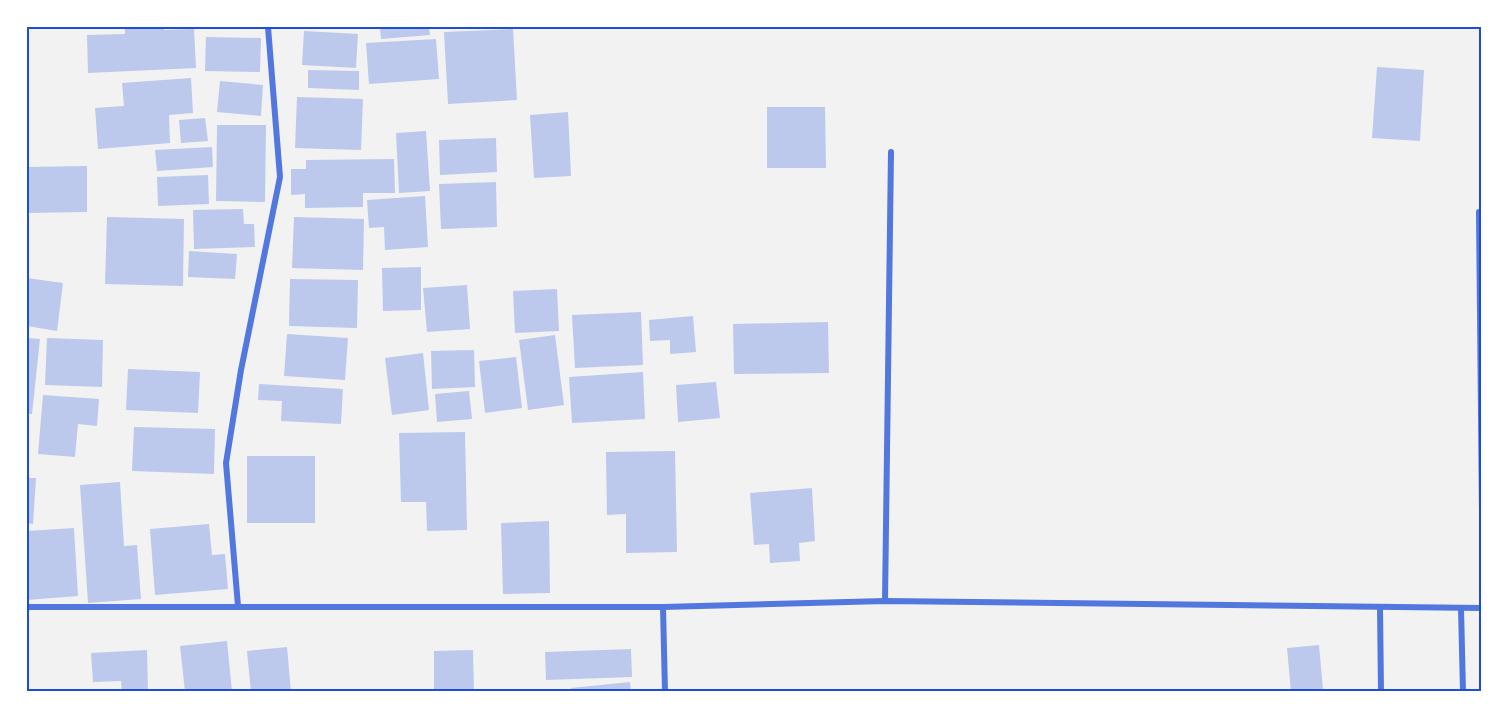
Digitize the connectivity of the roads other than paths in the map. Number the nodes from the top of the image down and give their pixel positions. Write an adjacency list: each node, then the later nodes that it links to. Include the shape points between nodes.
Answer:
1 (268, 27): 6 (street, via 280,177 226,463)
2 (891, 152): 5 (street)
3 (1479, 212): 4 (street)
4 (1482, 514)
5 (885, 601): 8 (street); 9 (street)
6 (238, 606): 7 (street); 8 (street)
7 (27, 607)
8 (663, 607): 12 (street)
9 (1380, 607): 10 (street); 13 (street)
10 (1461, 608): 11 (street); 14 (street)
11 (1482, 608)
12 (665, 692)
13 (1381, 692)
14 (1463, 692)

